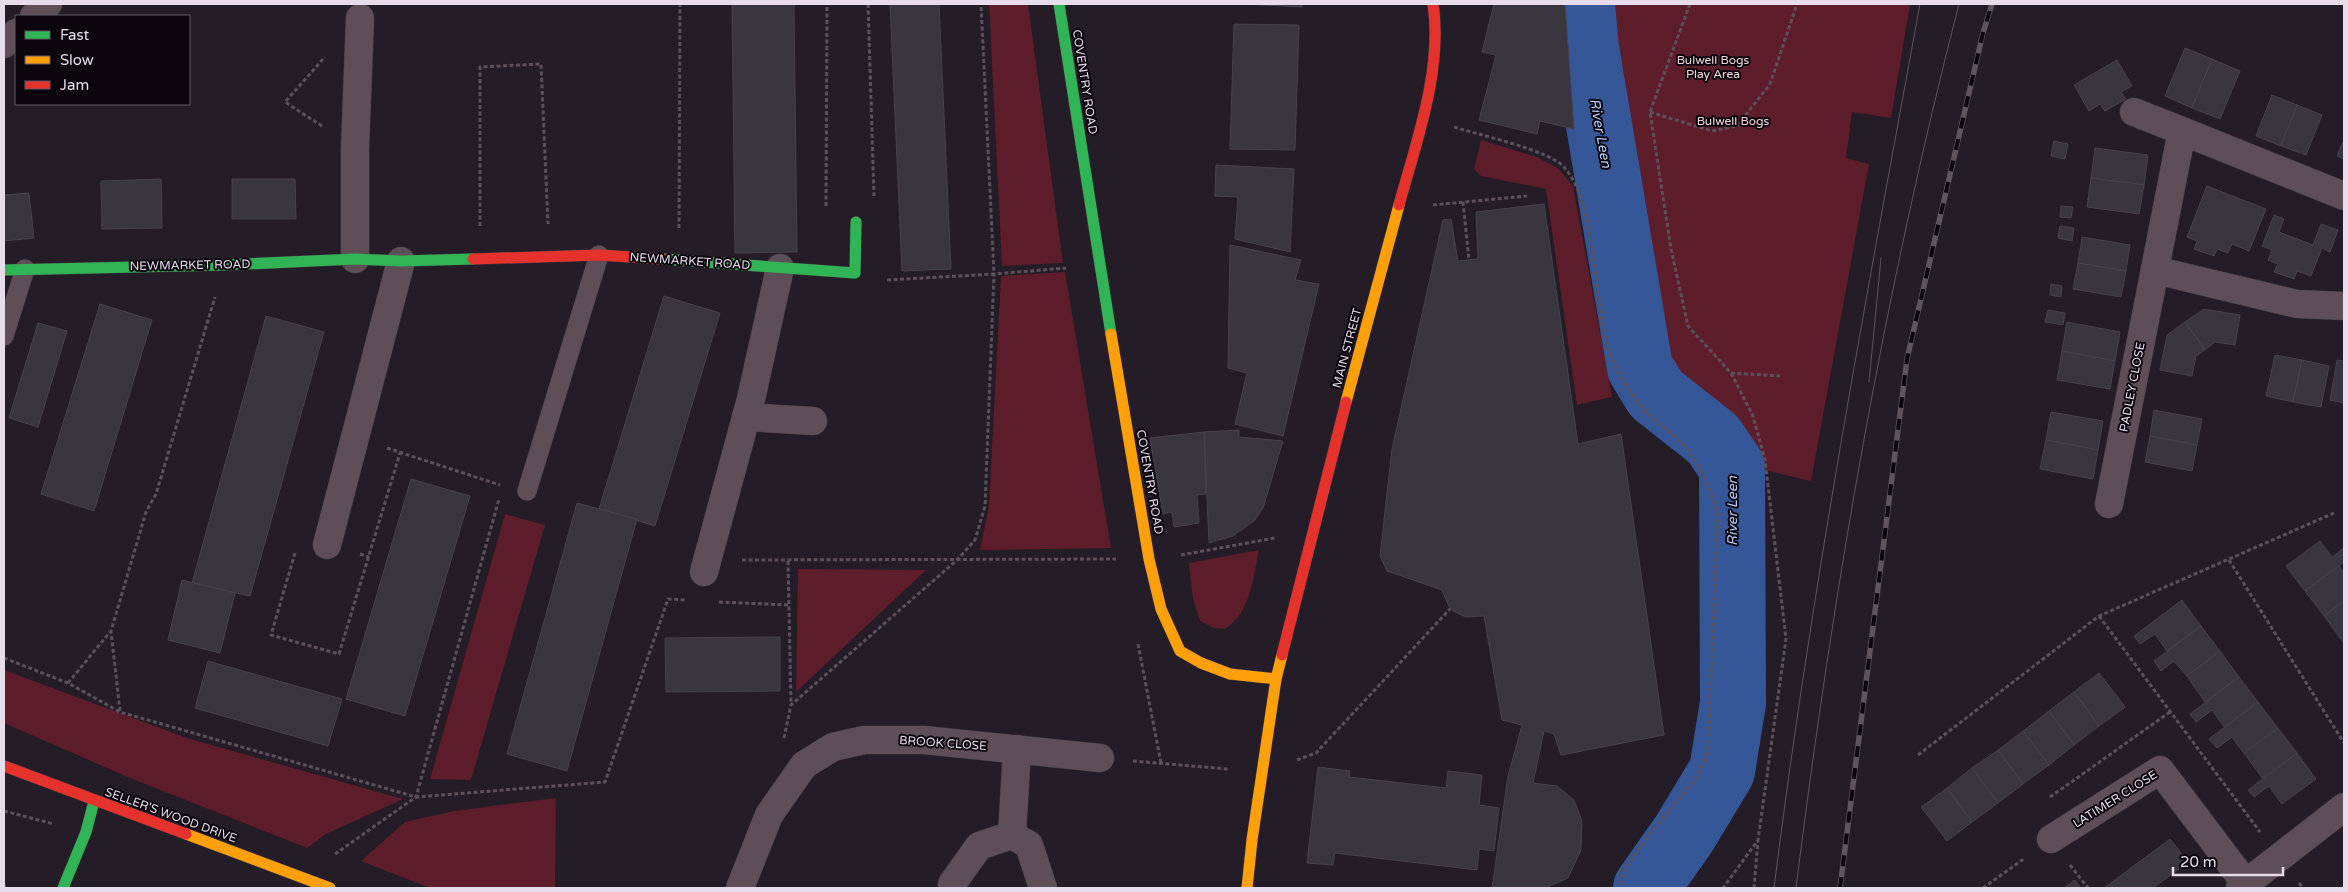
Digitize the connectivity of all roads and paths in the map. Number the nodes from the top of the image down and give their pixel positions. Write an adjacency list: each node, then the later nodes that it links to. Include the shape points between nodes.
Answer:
1 (48, 4): 11 (street)
2 (680, 4): 30 (path)
3 (827, 4): 25 (path, via 826,221)
4 (868, 4): 22 (path)
5 (981, 4): 40 (path)
6 (1059, 4): 34 (street, COVENTRY ROAD)
7 (1433, 4): 13 (street, MAIN STREET)
8 (1446, 4): 13 (street, MAIN STREET)
9 (1690, 4): 16 (path)
10 (1797, 4): 16 (path, via 1770,84 1737,126 1712,131)
11 (35, 15)
12 (360, 18): 28 (street)
13 (1436, 24): 18 (street, MAIN STREET, via 1428,96)
14 (15, 34): 15 (street)
15 (4, 44)
16 (1650, 112): 43 (path, via 1671,249 1688,326)
17 (2134, 112): 19 (street)
18 (1422, 117): 24 (street, MAIN STREET); 94 (path, via 1541,154 1563,165 1577,186 1585,214 1608,350 1634,395 1652,418 1683,444 1707,481 1718,513 1708,751 1698,777 1642,843 1624,872)
19 (2182, 131): 21 (street); 38 (street, PADLEY CLOSE)
20 (1527, 196): 23 (path)
21 (2344, 196)
22 (874, 201)
23 (1463, 202): 24 (path); 31 (path)
24 (1398, 209): 65 (street, MAIN STREET, via 1312,530)
25 (856, 222): 39 (street)
26 (600, 255): 27 (street, NEWMARKET ROAD); 30 (street, NEWMARKET ROAD); 49 (lane)
27 (550, 257): 29 (street, NEWMARKET ROAD); 29 (path, via 541,64 480,67)
28 (355, 259): 32 (street, NEWMARKET ROAD); 33 (street, NEWMARKET ROAD)
29 (480, 259): 32 (street, NEWMARKET ROAD)
30 (679, 260): 35 (street, NEWMARKET ROAD)
31 (1469, 260)
32 (401, 261): 47 (street)
33 (224, 265): 36 (street, NEWMARKET ROAD); 63 (path, via 156,494 146,512)
34 (1099, 265): 40 (path); 65 (street, COVENTRY ROAD, via 1149,559 1161,608 1180,651 1230,674)
35 (780, 268): 39 (street, NEWMARKET ROAD); 45 (street)
36 (25, 269): 37 (street, NEWMARKET ROAD); 42 (lane)
37 (4, 270)
38 (2155, 270): 41 (street, via 2297,304); 50 (street, PADLEY CLOSE)
39 (855, 273): 40 (path, via 877,280)
40 (994, 274): 54 (path, via 985,506 975,540)
41 (2344, 306)
42 (4, 336)
43 (1731, 373): 44 (path); 83 (path, via 1753,416 1765,460 1786,639)
44 (1780, 376)
45 (746, 417): 46 (street); 57 (street)
46 (813, 421)
47 (355, 438): 48 (path); 52 (street)
48 (503, 486): 49 (path); 76 (path)
49 (527, 491)
50 (2109, 504)
51 (2334, 513): 55 (path)
52 (327, 545)
53 (1124, 559): 54 (path)
54 (957, 560): 56 (path); 67 (path)
55 (2229, 560): 62 (path); 70 (path)
56 (788, 561): 57 (path); 60 (path)
57 (705, 566)
58 (686, 600): 76 (path, via 668,599 605,782)
59 (714, 602): 60 (path)
60 (789, 605): 67 (path)
61 (1450, 609): 75 (path, via 1316,753)
62 (2099, 616): 72 (path); 84 (path)
63 (111, 631): 66 (path); 68 (path)
64 (4, 658): 66 (path)
65 (1276, 679): 75 (street)
66 (68, 682): 68 (path)
67 (790, 705): 69 (path)
68 (120, 712): 76 (path)
69 (783, 741)
70 (2344, 743)
71 (1017, 750): 73 (street, BROOK CLOSE); 81 (street); 90 (street, BROOK CLOSE, via 924,740 864,740 833,747 804,765 768,815)
72 (1918, 755)
73 (1100, 758): 75 (path)
74 (4, 766): 77 (street, SELLER'S WOOD DRIVE)
75 (1262, 772): 93 (street)
76 (416, 798): 86 (path, via 335,854)
77 (94, 801): 80 (street); 86 (street, SELLER'S WOOD DRIVE)
78 (2344, 807): 84 (street, LATIMER CLOSE)
79 (4, 811): 80 (path)
80 (86, 832): 89 (street)
81 (1012, 835): 91 (street, via 979,846); 92 (street, via 1029,845)
82 (2051, 839): 87 (street, LATIMER CLOSE, via 2160,770); 97 (path)
83 (1758, 840): 95 (path); 96 (path)
84 (2279, 858): 87 (street, LATIMER CLOSE)
85 (4, 884): 88 (path)
86 (325, 886)
87 (2243, 886)
88 (5, 888)
89 (63, 888)
90 (740, 888)
91 (952, 888)
92 (1043, 888)
93 (1247, 888)
94 (1620, 888)
95 (1723, 888)
96 (1754, 888)
97 (1983, 888)

